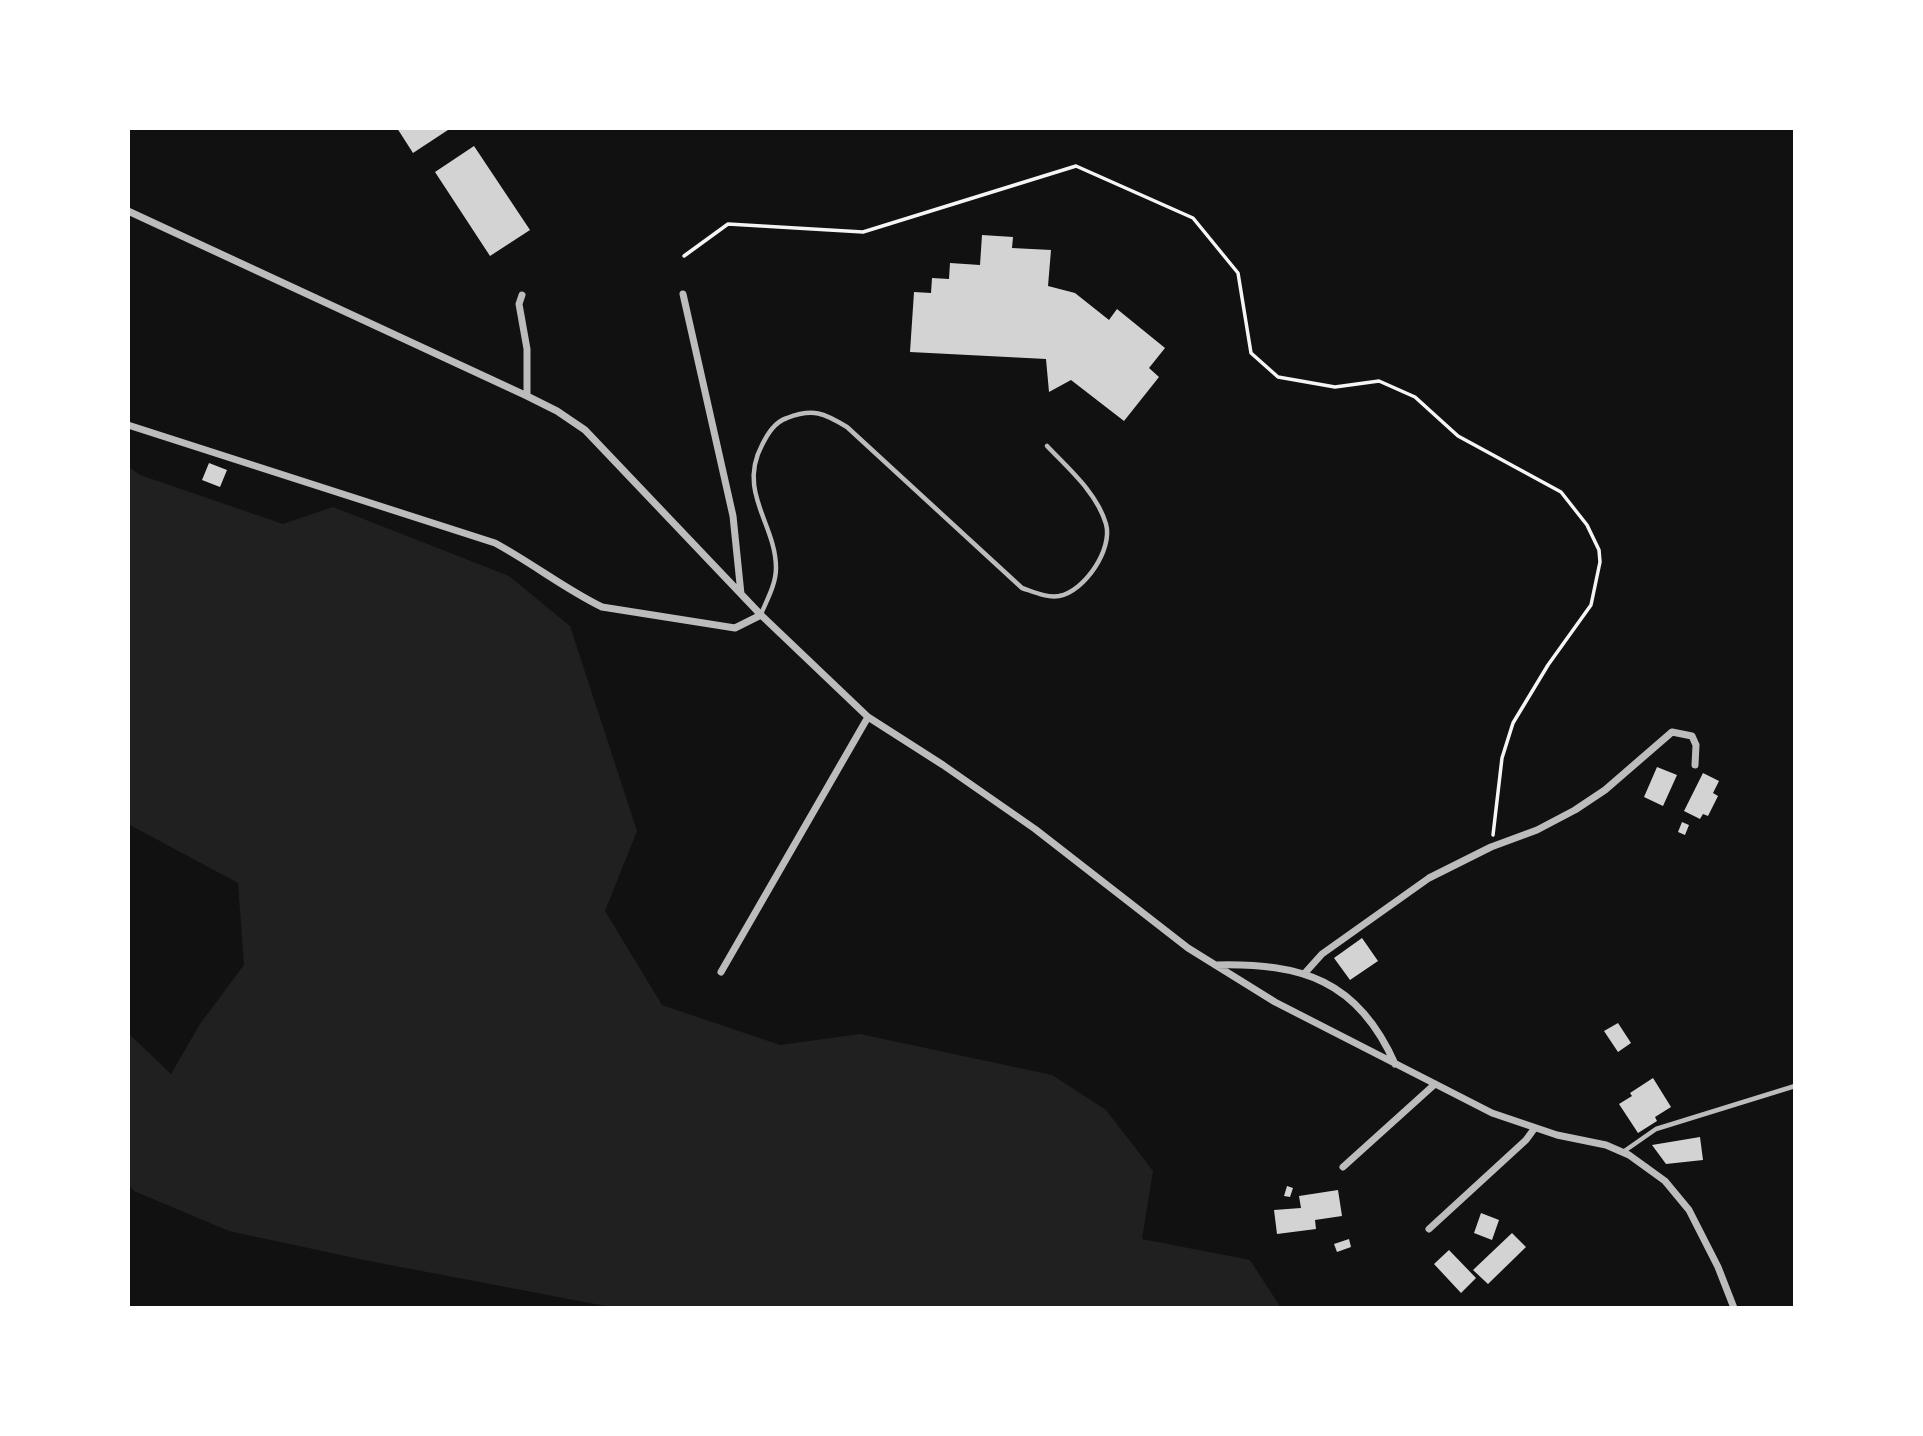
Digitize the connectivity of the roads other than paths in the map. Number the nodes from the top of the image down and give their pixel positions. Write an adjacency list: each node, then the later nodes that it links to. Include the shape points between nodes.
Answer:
1 (128, 211): 4 (street)
2 (683, 294): 7 (street, via 733,516)
3 (522, 295): 4 (street)
4 (527, 396): 7 (street, via 585,430)
5 (128, 425): 8 (street, via 495,543 602,607 735,628)
6 (1047, 446): 8 (lane, via 1082,481 1107,526 1105,549 1095,570 1061,596 1022,588 847,427 815,411 779,421 757,453 752,475 776,569)
7 (741, 594): 8 (street)
8 (761, 615): 9 (street)
9 (868, 717): 11 (street, via 1035,829); 12 (street)
10 (1695, 765): 13 (street, via 1692,736 1672,732 1575,810 1429,878 1321,954)
11 (1215, 965): 13 (street, via 1256,964); 14 (street, via 1275,1002)
12 (721, 972)
13 (1304, 974): 14 (street, via 1350,997 1382,1034)
14 (1395, 1063): 15 (street)
15 (1435, 1084): 17 (street); 19 (street)
16 (1795, 1086): 18 (lane, via 1656,1129)
17 (1534, 1129): 18 (street, via 1606,1145); 20 (street)
18 (1622, 1153): 21 (street, via 1665,1181 1689,1210)
19 (1343, 1167)
20 (1429, 1229)
21 (1734, 1308)

